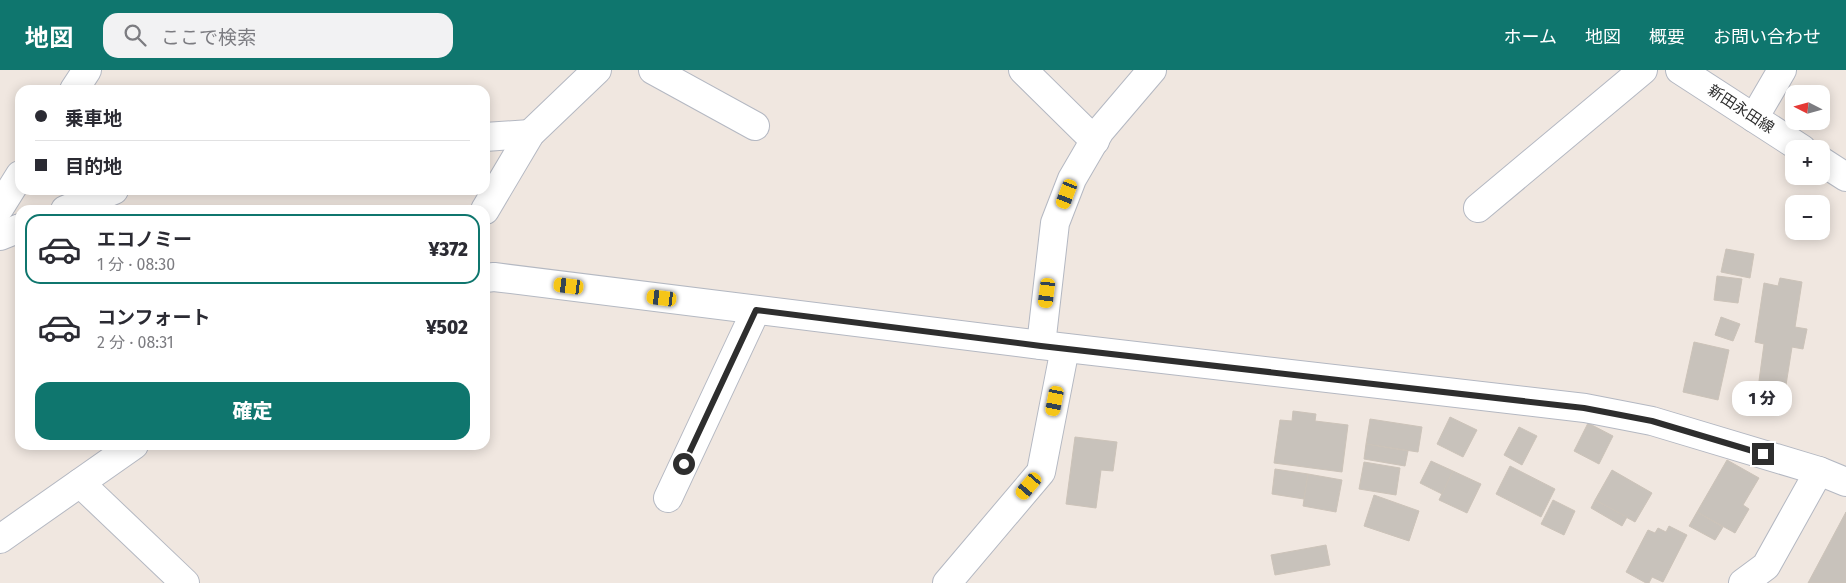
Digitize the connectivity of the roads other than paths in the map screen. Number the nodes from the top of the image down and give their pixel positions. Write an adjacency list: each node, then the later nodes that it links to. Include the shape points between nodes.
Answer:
1 (87, 70): 9 (street)
2 (597, 70): 12 (street)
3 (654, 70): 11 (street)
4 (1023, 70): 14 (street)
5 (1643, 70): 23 (street)
6 (1680, 70): 10 (street, 新田永田線)
7 (1782, 70): 10 (street)
8 (1139, 75): 14 (street)
9 (77, 85)
10 (1754, 118): 15 (street, 新田永田線)
11 (755, 126)
12 (530, 134): 13 (street); 21 (street)
13 (490, 137)
14 (1095, 140): 28 (street, via 1072,179 1055,224)
15 (1788, 140)
16 (1830, 167): 17 (street)
17 (1846, 178)
18 (15, 183): 22 (street)
19 (102, 195): 20 (street)
20 (77, 205)
21 (488, 205)
22 (0, 207)
23 (1478, 208)
24 (15, 230): 25 (street)
25 (0, 236)
26 (490, 278): 27 (street)
27 (756, 310): 28 (street); 33 (street)
28 (1053, 347): 30 (street, via 1584,408 1652,421); 36 (street, via 1041,472)
29 (127, 450): 32 (street)
30 (1819, 471): 31 (street); 37 (street, via 1766,566)
31 (1846, 482)
32 (80, 483): 34 (street); 35 (street)
33 (668, 498)
34 (0, 539)
35 (185, 583)
36 (947, 583)
37 (1744, 583)

